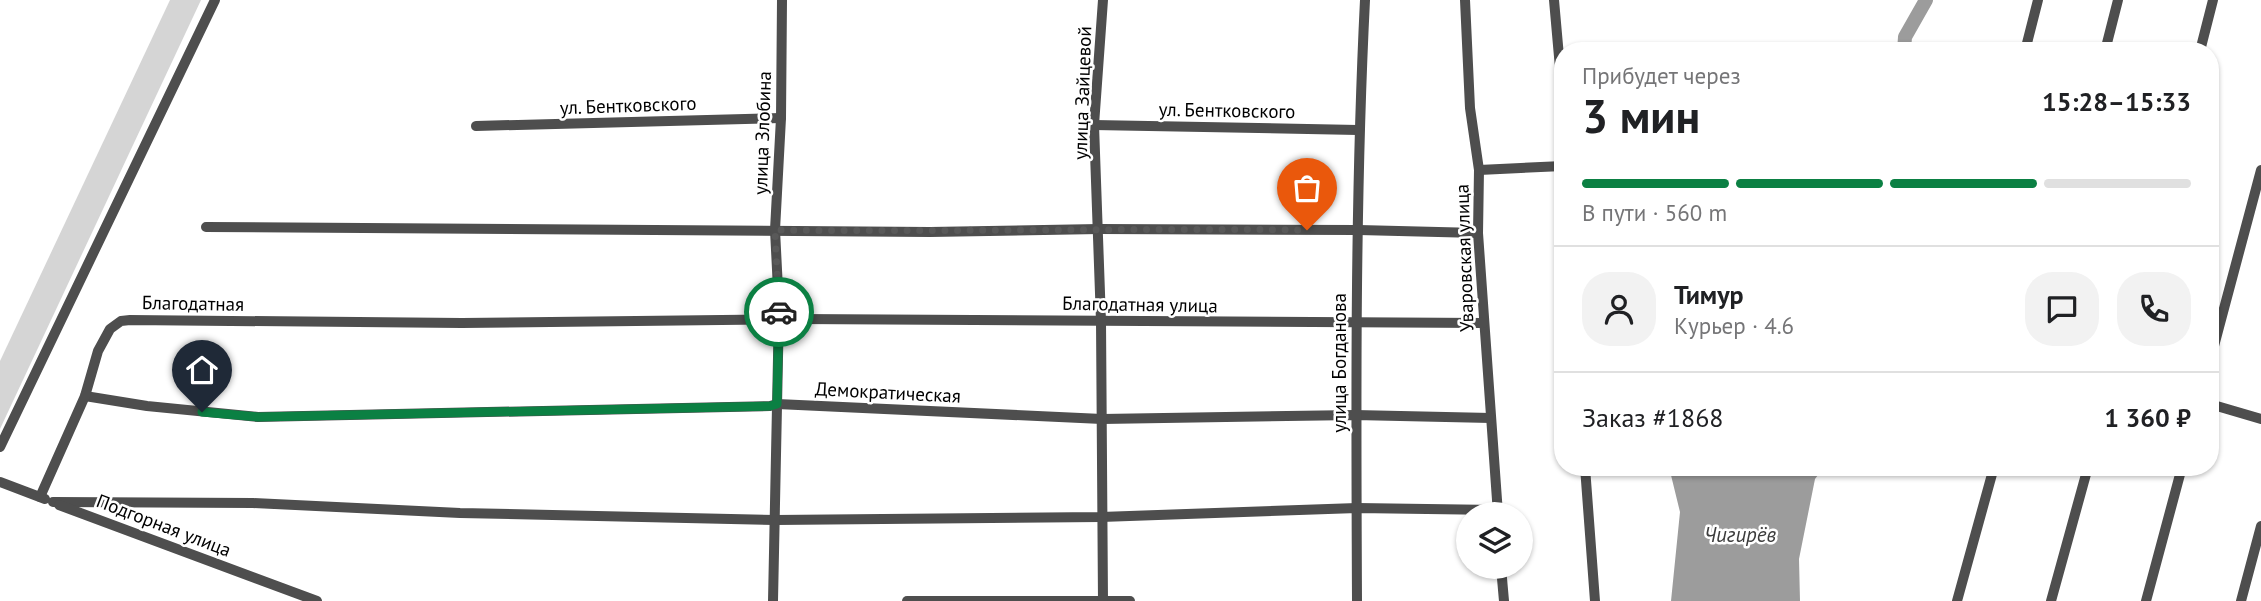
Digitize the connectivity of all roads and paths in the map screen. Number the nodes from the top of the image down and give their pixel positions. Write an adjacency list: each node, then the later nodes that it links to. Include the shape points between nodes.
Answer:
1 (215, 0): 39 (street)
2 (782, 0): 14 (street, улица Злобина)
3 (1103, 0): 15 (street, улица Зайцевой)
4 (1364, 0): 17 (street, улица Богданова)
5 (1465, 0): 19 (street, Уваровская улица, via 1470,108)
6 (1554, 0): 10 (street)
7 (2038, 0): 11 (street)
8 (2118, 0): 12 (street)
9 (2213, 0): 13 (street)
10 (1558, 42)
11 (2027, 42)
12 (2107, 42)
13 (2202, 42)
14 (781, 118): 16 (street, ул. Бентковского); 23 (street, улица Злобина)
15 (1094, 125): 17 (street, ул. Бентковского); 22 (street, улица Зайцевой)
16 (476, 127)
17 (1358, 130): 24 (street, улица Богданова)
18 (1554, 166): 19 (street)
19 (1479, 170): 25 (street, Уваровская улица)
20 (2261, 170): 31 (street)
21 (206, 227): 23 (street)
22 (1099, 229): 23 (street); 24 (street); 27 (street, улица Зайцевой)
23 (775, 230): 26 (street, улица Злобина)
24 (1359, 230): 25 (street); 30 (street, улица Богданова)
25 (1478, 233): 29 (street, Уваровская улица)
26 (779, 314): 27 (street, Благодатная улица, via 797,319); 28 (street, Благодатная улица); 33 (street, улица Злобина)
27 (1101, 321): 30 (street, Благодатная улица); 38 (street, улица Зайцевой)
28 (462, 323): 32 (street, Благодатная, via 121,321 110,329 98,351)
29 (1483, 323): 30 (street, Благодатная улица); 36 (street, Уваровская улица)
30 (1355, 324): 35 (street, улица Богданова)
31 (2219, 327)
32 (85, 396): 33 (street, Демократическая, via 258,417); 45 (street, Благодатная)
33 (777, 404): 38 (street, Демократическая); 51 (street, улица Злобина)
34 (2219, 406): 37 (street)
35 (1355, 415): 36 (street, Демократическая); 38 (street, Демократическая); 48 (street, улица Богданова)
36 (1491, 418): 47 (street, Уваровская улица)
37 (2261, 418)
38 (1102, 419): 50 (street, улица Зайцевой)
39 (0, 447)
40 (1586, 476): 61 (street)
41 (1992, 476): 62 (street)
42 (2086, 476): 63 (street)
43 (2180, 476): 64 (street)
44 (0, 482): 45 (street, Подгорная улица)
45 (40, 497): 46 (street, Подгорная улица)
46 (53, 502): 51 (street, via 253,503); 55 (street, Подгорная улица)
47 (1496, 502)
48 (1357, 508): 49 (street); 50 (street); 59 (street, улица Богданова)
49 (1456, 511)
50 (1101, 517): 51 (street); 54 (street, улица Зайцевой)
51 (775, 520): 56 (street, улица Злобина)
52 (2261, 526): 65 (street)
53 (1502, 579): 60 (street)
54 (1103, 600): 57 (street); 58 (street)
55 (317, 601)
56 (773, 601)
57 (907, 601)
58 (1130, 601)
59 (1357, 601)
60 (1504, 601)
61 (1595, 601)
62 (1957, 601)
63 (2051, 601)
64 (2146, 601)
65 (2241, 601)

